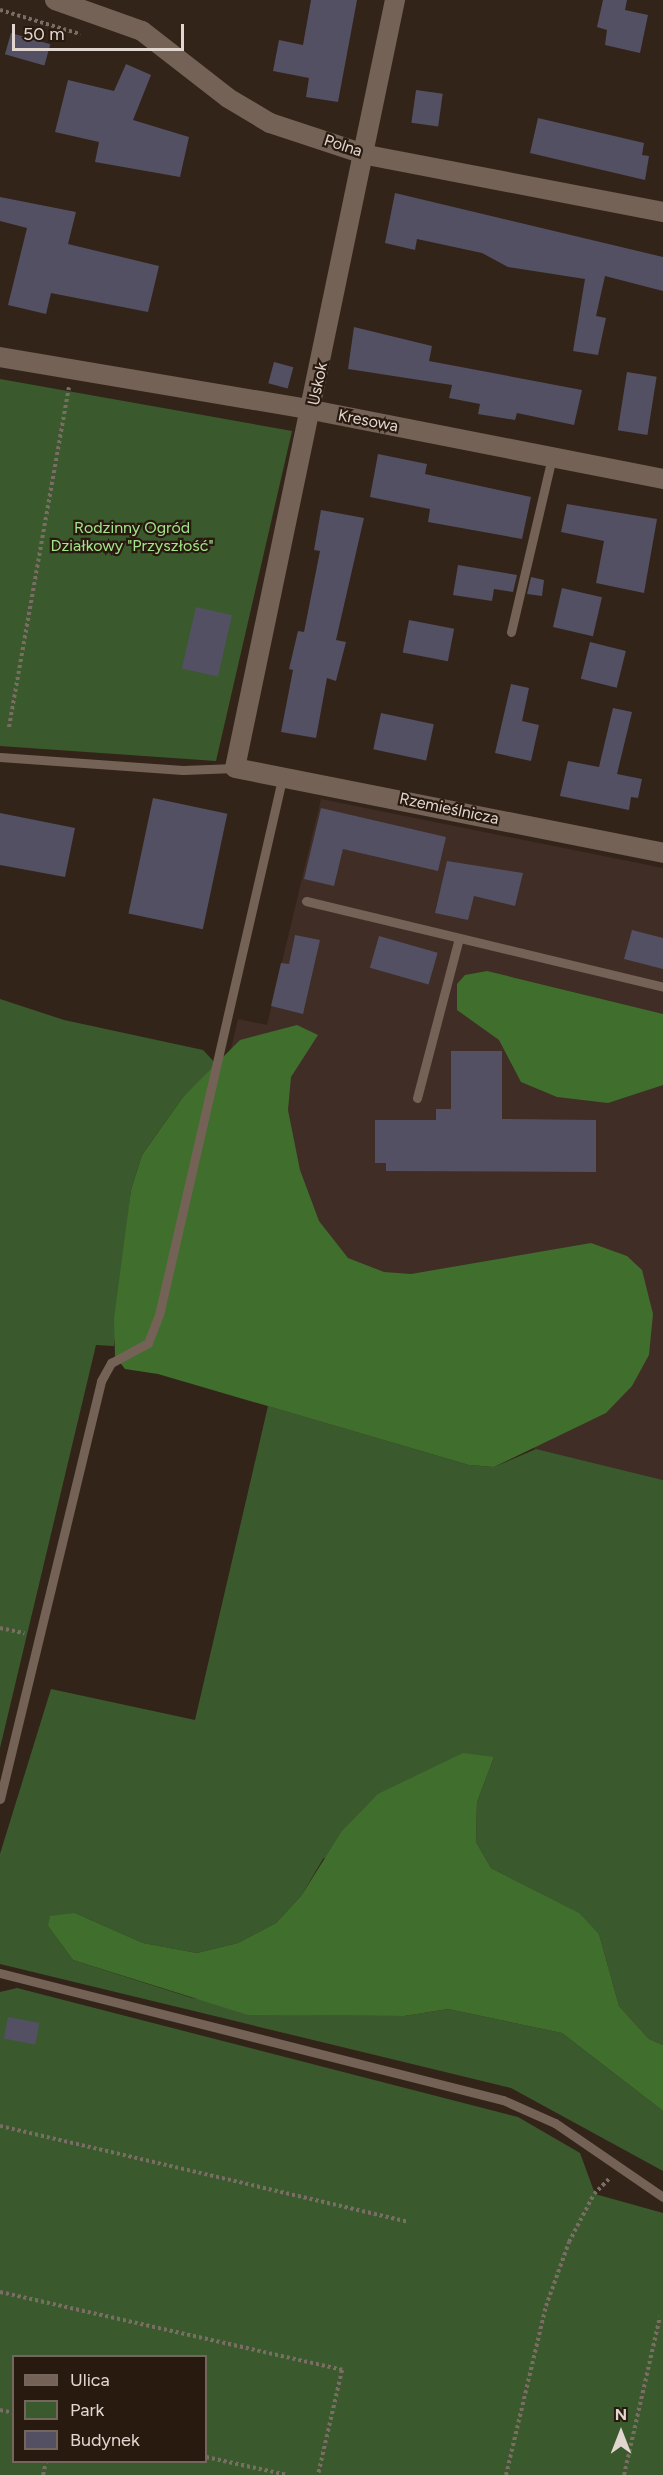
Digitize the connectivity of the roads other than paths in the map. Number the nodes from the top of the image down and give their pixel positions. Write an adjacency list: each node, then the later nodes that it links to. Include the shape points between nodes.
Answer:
1 (55, 0): 3 (street, Polna, via 142,31 228,98 270,123)
2 (396, 0): 3 (street, Uskok)
3 (367, 155): 4 (street, Polna); 6 (street, Uskok)
4 (663, 212)
5 (0, 357): 6 (street, Kresowa)
6 (312, 410): 7 (street, Kresowa); 11 (street, Uskok)
7 (552, 457): 8 (street, Kresowa); 9 (lane)
8 (663, 479)
9 (512, 633)
10 (0, 758): 11 (lane)
11 (235, 768): 12 (street, Rzemieślnicza)
12 (283, 775): 13 (street, Rzemieślnicza); 18 (lane, via 159,1316 148,1343 111,1363 101,1381)
13 (663, 853)
14 (306, 902): 15 (lane)
15 (459, 938): 16 (lane); 17 (lane)
16 (663, 987)
17 (417, 1098)
18 (0, 1799)
19 (0, 1973): 20 (lane, via 503,2100 555,2123)
20 (663, 2197)

